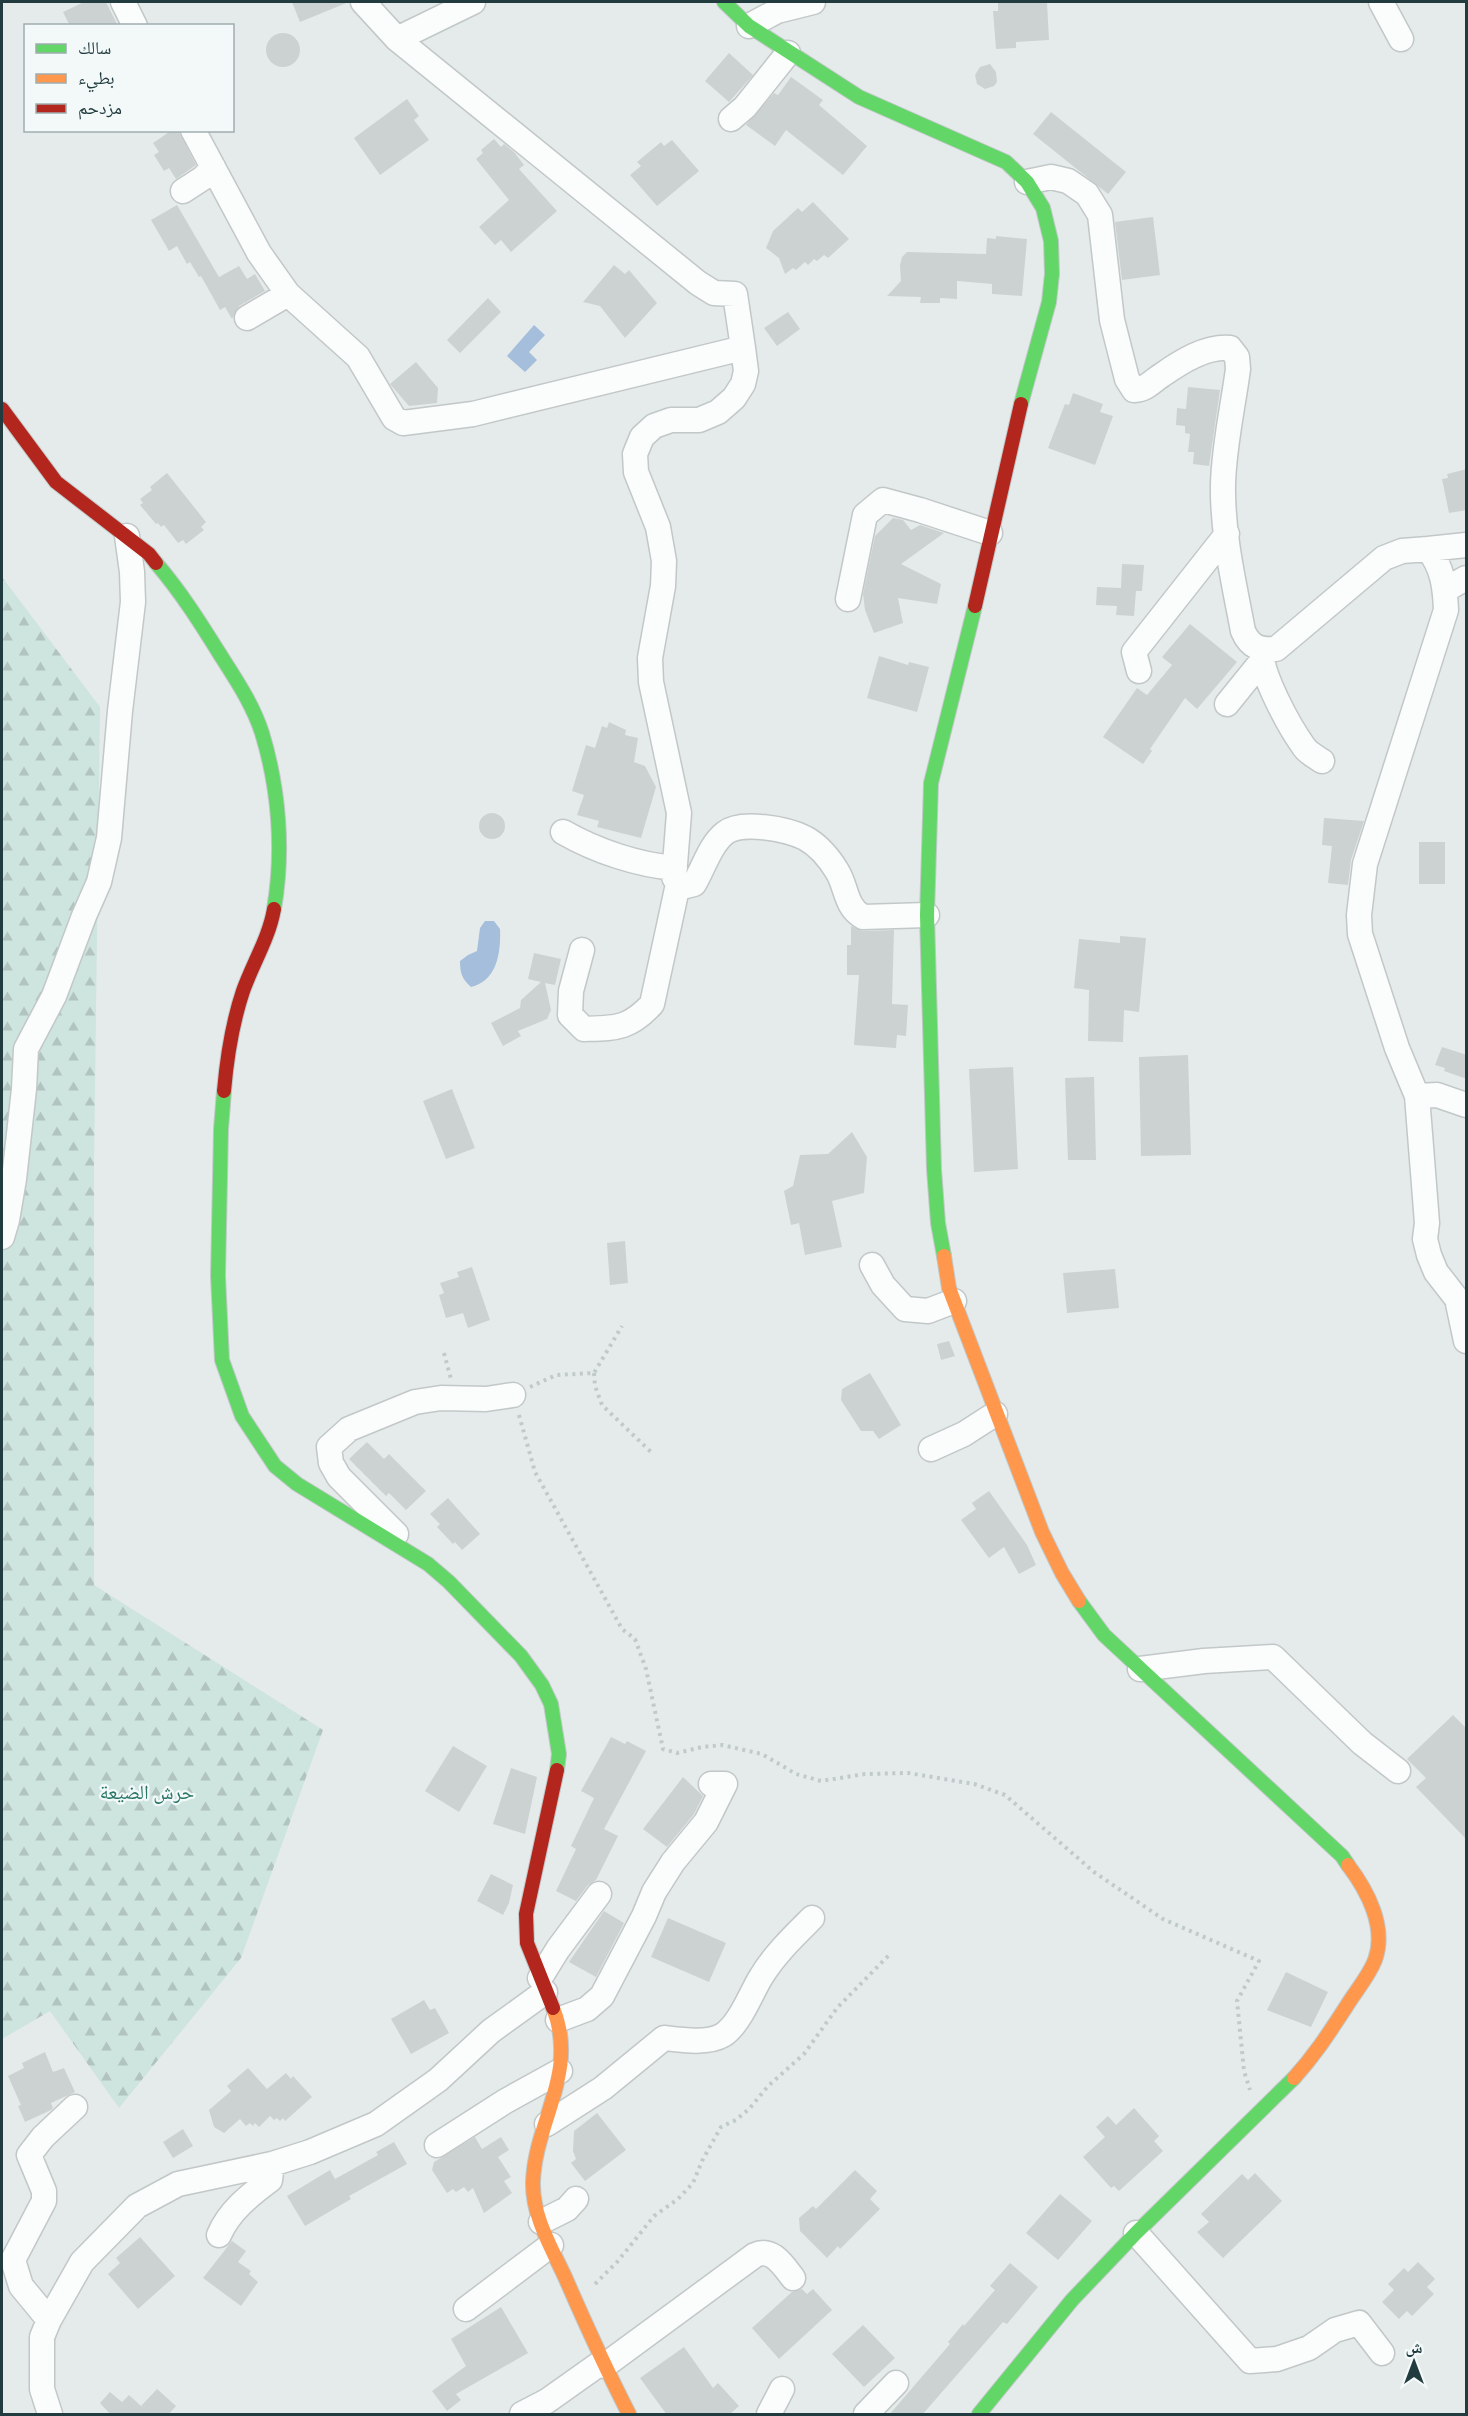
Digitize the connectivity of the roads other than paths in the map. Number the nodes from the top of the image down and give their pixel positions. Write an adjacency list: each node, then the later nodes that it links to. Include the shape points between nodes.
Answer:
1 (123, 2): 7 (street)
2 (363, 2): 9 (street)
3 (473, 2): 9 (street)
4 (724, 2): 8 (main road)
5 (813, 2): 8 (street, via 777,11)
6 (1381, 2): 10 (street)
7 (134, 24)
8 (749, 26): 11 (main road)
9 (397, 39): 19 (street, via 698,283 714,293 735,294)
10 (1401, 39)
11 (788, 53): 12 (street); 15 (main road, via 859,97 1006,162)
12 (731, 120)
13 (194, 132): 14 (street)
14 (213, 167): 16 (street); 17 (street, via 259,253)
15 (1028, 182): 21 (main road, via 1043,208 1051,241 1052,274); 22 (street, via 1051,177 1068,181 1087,194 1100,215 1112,320 1127,379 1134,390 1145,389 1161,375 1206,350 1230,348 1237,357 1223,484)
16 (183, 191)
17 (288, 294): 18 (street); 19 (street, via 358,357 394,418 403,423 473,414)
18 (247, 318)
19 (743, 348): 34 (street, via 746,371 734,398 718,412 699,420 671,420 654,426 642,437 635,454 636,472 658,527 664,561 650,658 653,694 679,813)
20 (2, 409): 23 (main road, via 56,482)
21 (990, 533): 28 (street, via 883,500 865,515); 35 (main road, via 931,783)
22 (1227, 534): 29 (street, via 1243,631); 30 (street, via 1134,652)
23 (127, 536): 39 (street, via 133,602 110,838 99,882 54,996 26,1049 15,1169); 46 (main road, via 149,554 180,592 246,696 271,767 278,814 280,844 271,927 244,989 232,1026 226,1064 218,1276 222,1360 228,1383 242,1416 275,1466 297,1485)
24 (1467, 545): 25 (street)
25 (1428, 549): 27 (street, via 1437,561); 29 (street, via 1402,551 1384,558 1276,649)
26 (1467, 578): 27 (street)
27 (1445, 590): 37 (street, via 1446,610 1365,864 1359,915 1360,934)
28 (848, 599)
29 (1261, 656): 31 (street); 32 (street, via 1267,679 1305,749)
30 (1139, 671)
31 (1227, 705)
32 (1322, 761)
33 (563, 832): 34 (street, via 580,842)
34 (677, 876): 35 (street, via 686,886 694,884 714,844 726,832 736,827 759,826 804,837 818,847 838,872 854,912 863,917); 36 (street, via 652,1004 639,1018 616,1028 584,1029 570,1015 571,991)
35 (927, 915): 41 (main road, via 938,1223)
36 (582, 950)
37 (1417, 1096): 38 (street, via 1437,1095); 42 (street, via 1425,1239 1436,1272 1457,1299)
38 (1467, 1105)
39 (2, 1237)
40 (872, 1265): 41 (street, via 883,1285 905,1309 928,1311)
41 (954, 1301): 44 (main road)
42 (1467, 1341)
43 (513, 1395): 46 (street, via 415,1402 350,1430 329,1448 339,1477)
44 (995, 1414): 45 (street); 47 (main road, via 1056,1566 1096,1626)
45 (931, 1449)
46 (428, 1564): 52 (main road, via 521,1656 551,1704 559,1754 526,1914 526,1943)
47 (1140, 1669): 48 (street, via 1273,1657 1362,1743); 61 (main road, via 1342,1856 1363,1885 1378,1929 1375,1959 1318,2052 1257,2117)
48 (1398, 1771)
49 (711, 1784): 53 (street, via 725,1784 706,1822 654,1892 602,1996 587,2008)
50 (599, 1894): 52 (street, via 558,1948)
51 (812, 1918): 56 (street, via 760,1977 745,2008 723,2035 696,2041 664,2038 603,2088)
52 (542, 1985): 53 (main road); 58 (street, via 438,2080 376,2124)
53 (558, 2020): 54 (main road, via 562,2039)
54 (560, 2071): 56 (main road); 57 (street)
55 (75, 2107): 66 (street, via 29,2155 44,2191 44,2201 13,2260 21,2286)
56 (547, 2124): 60 (main road, via 535,2161 533,2184)
57 (437, 2145)
58 (272, 2164): 62 (street, via 270,2180 247,2198 225,2222); 66 (street, via 178,2184 136,2206 82,2262)
59 (576, 2199): 60 (street, via 567,2209)
60 (541, 2222): 63 (main road)
61 (1136, 2233): 67 (street, via 1250,2361 1277,2359 1309,2348 1335,2330 1359,2323); 76 (main road, via 1072,2300)
62 (219, 2235)
63 (551, 2245): 65 (street); 68 (main road)
64 (793, 2278): 68 (street, via 770,2253 755,2255)
65 (466, 2309)
66 (49, 2320): 71 (street, via 42,2337 41,2364 42,2389)
67 (1382, 2353)
68 (603, 2364): 72 (street); 73 (main road)
69 (896, 2383): 75 (street)
70 (782, 2389): 74 (street)
71 (50, 2415)
72 (522, 2415)
73 (629, 2415)
74 (769, 2415)
75 (866, 2415)
76 (979, 2415)

